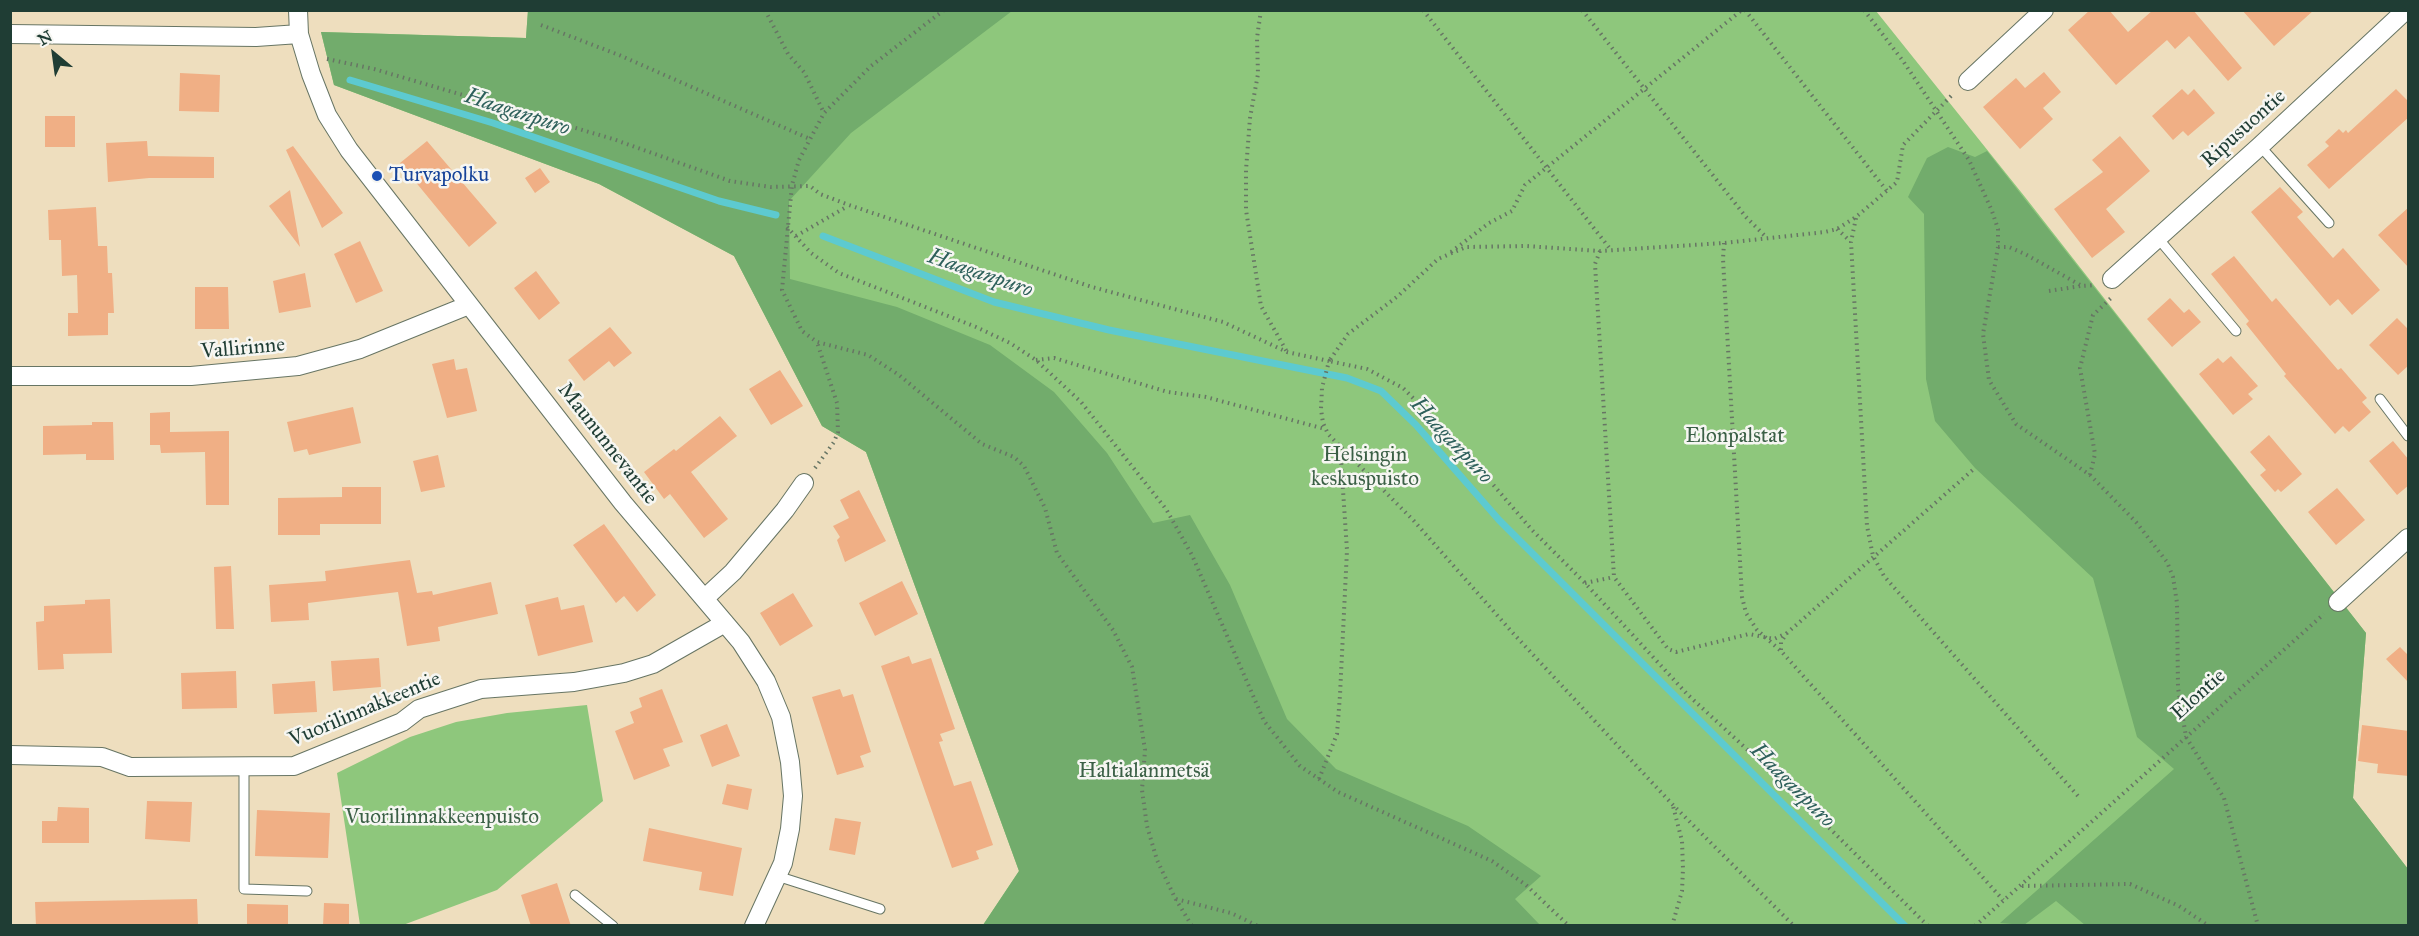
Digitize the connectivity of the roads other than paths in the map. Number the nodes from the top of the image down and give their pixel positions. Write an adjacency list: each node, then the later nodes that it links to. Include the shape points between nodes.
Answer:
1 (298, 10): 5 (street, Maununnevantie)
2 (2044, 10): 6 (street)
3 (2406, 10): 7 (street, Ripusuontie)
4 (10, 34): 5 (street)
5 (300, 34): 11 (street, Maununnevantie, via 327,115 349,150)
6 (1968, 81)
7 (2260, 146): 8 (lane); 9 (street, Ripusuontie)
8 (2329, 223)
9 (2157, 237): 10 (street, Ripusuontie); 12 (lane)
10 (2112, 279)
11 (469, 305): 13 (street, Vallirinne, via 360,349 298,366 191,376); 18 (street, Maununnevantie, via 623,502)
12 (2236, 331)
13 (10, 376)
14 (2380, 399): 15 (lane)
15 (2409, 436)
16 (804, 483): 18 (street, via 733,572)
17 (2409, 538): 19 (street)
18 (705, 598): 20 (street, Maununnevantie)
19 (2338, 602)
20 (725, 623): 22 (street, Vuorilinnakkeentie, via 653,664 624,673 574,682 480,688 419,709 402,722 294,766); 23 (street, Maununnevantie, via 766,681 781,717 793,796 790,828)
21 (10, 754): 22 (street, Vuorilinnakkeentie, via 102,757 130,767)
22 (244, 768): 24 (lane, via 244,889)
23 (777, 876): 26 (lane); 28 (street, Maununnevantie)
24 (307, 891)
25 (575, 895): 27 (lane)
26 (880, 909)
27 (613, 926)
28 (754, 926)

